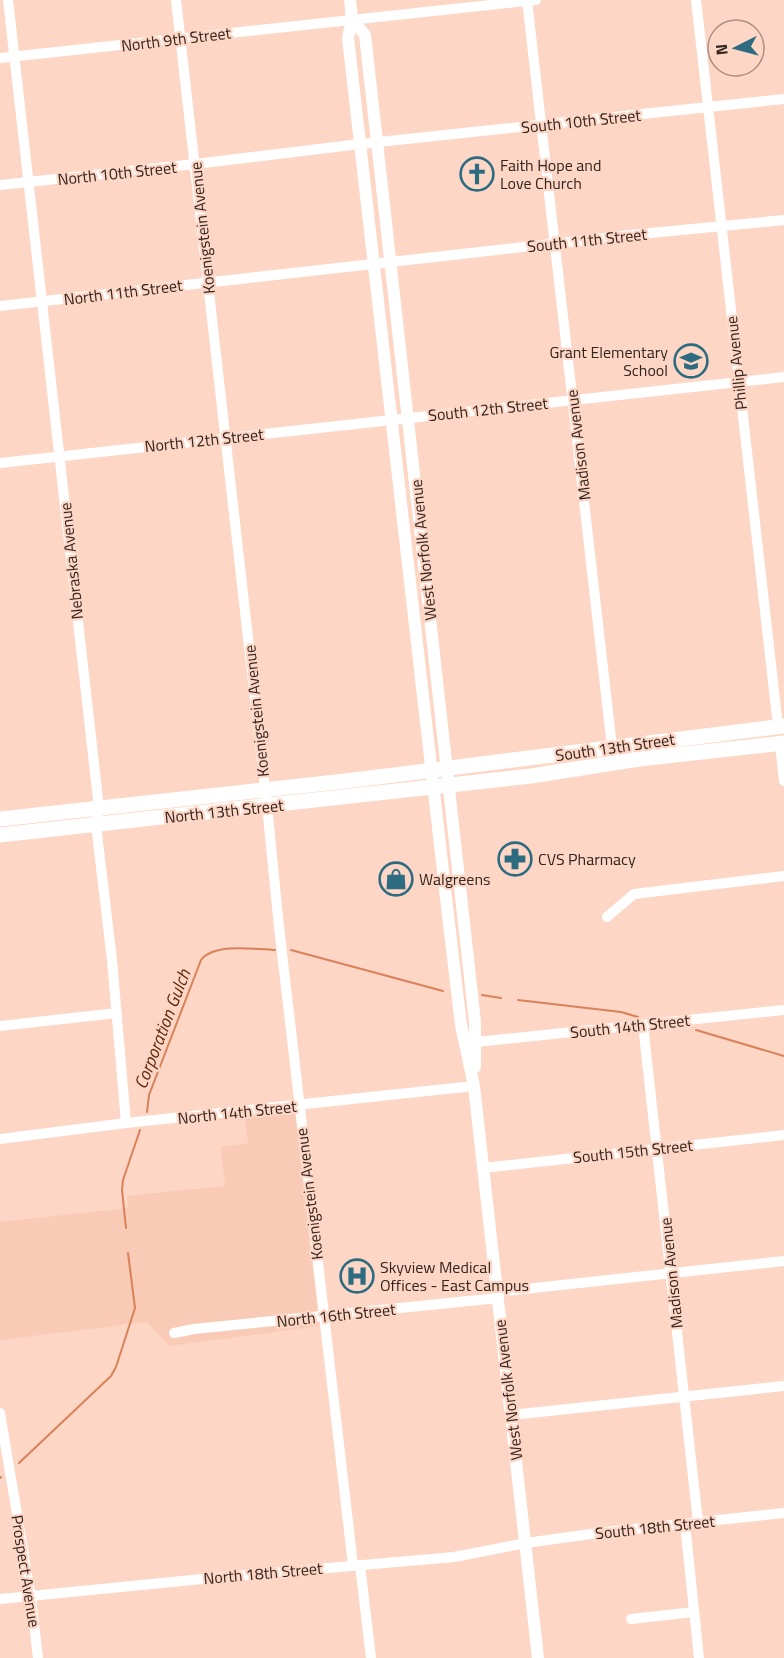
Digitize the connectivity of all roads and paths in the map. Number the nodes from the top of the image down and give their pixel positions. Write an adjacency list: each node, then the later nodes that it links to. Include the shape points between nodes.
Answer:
1 (8, 0): 8 (street, Nebraska Avenue)
2 (176, 0): 7 (street, Koenigstein Avenue)
3 (350, 0): 6 (main road, West Norfolk Avenue)
4 (530, 0): 6 (street, North 9th Street); 12 (street, Madison Avenue)
5 (696, 0): 11 (street, Phillip Avenue)
6 (352, 19): 7 (street, North 9th Street); 13 (main road, West Norfolk Avenue, via 364,35); 14 (main road, West Norfolk Avenue, via 348,38)
7 (181, 39): 8 (street, North 9th Street); 15 (street, Koenigstein Avenue)
8 (15, 57): 9 (street, North 9th Street); 16 (street, Nebraska Avenue)
9 (0, 58)
10 (784, 99): 11 (street, South 10th Street)
11 (707, 107): 12 (street, South 10th Street); 19 (street, Phillip Avenue)
12 (541, 125): 13 (street, South 10th Street); 20 (street, Madison Avenue)
13 (377, 142): 14 (street, North 10th Street); 21 (main road, West Norfolk Avenue)
14 (360, 144): 15 (street, North 10th Street); 22 (main road, West Norfolk Avenue)
15 (195, 164): 16 (street, North 10th Street); 23 (street, Koenigstein Avenue)
16 (28, 182): 17 (street, North 10th Street); 24 (street, Nebraska Avenue)
17 (0, 185)
18 (784, 220): 19 (street, South 11th Street)
19 (722, 226): 20 (street, South 11th Street); 27 (street, Phillip Avenue)
20 (556, 243): 21 (street, South 11th Street); 28 (street, Madison Avenue)
21 (390, 261): 22 (street, North 11th Street); 29 (main road, West Norfolk Avenue)
22 (374, 263): 23 (street, North 11th Street); 30 (main road, West Norfolk Avenue)
23 (207, 282): 24 (street, North 11th Street); 31 (street, Koenigstein Avenue)
24 (41, 301): 25 (street, North 11th Street); 32 (street, Nebraska Avenue)
25 (0, 306)
26 (784, 377): 27 (street, South 12th Street)
27 (738, 382): 28 (street, South 12th Street); 34 (street, Phillip Avenue)
28 (573, 400): 29 (street, South 12th Street); 36 (street, Madison Avenue)
29 (407, 418): 30 (street, North 12th Street); 37 (main road, West Norfolk Avenue)
30 (392, 420): 31 (street, North 12th Street); 37 (main road, West Norfolk Avenue)
31 (225, 437): 32 (street, North 12th Street); 40 (street, Koenigstein Avenue)
32 (59, 456): 33 (street, North 12th Street); 42 (street, Nebraska Avenue)
33 (0, 463)
34 (781, 726): 36 (highway, South 13th Street)
35 (782, 743): 38 (street); 39 (highway, South 13th Street)
36 (612, 747): 37 (highway, South 13th Street)
37 (439, 770): 39 (main road, West Norfolk Avenue); 40 (highway, North 13th Street)
38 (784, 781)
39 (441, 786): 41 (highway, North 13th Street); 52 (main road, West Norfolk Avenue); 53 (main road, West Norfolk Avenue, via 461,1025)
40 (265, 790): 41 (street, Koenigstein Avenue); 42 (highway, North 13th Street)
41 (267, 806): 44 (highway, North 13th Street); 54 (street, Koenigstein Avenue)
42 (99, 808): 43 (highway, North 13th Street); 44 (street, Nebraska Avenue)
43 (0, 819)
44 (96, 825): 45 (highway, North 13th Street); 49 (street, Nebraska Avenue)
45 (0, 835)
46 (784, 876): 47 (street, via 634,894)
47 (607, 917)
48 (784, 1010): 50 (street, South 14th Street)
49 (117, 1013): 51 (street); 55 (street, Nebraska Avenue)
50 (643, 1025): 52 (street, South 14th Street); 58 (street, Madison Avenue)
51 (0, 1026)
52 (476, 1042): 53 (main road, West Norfolk Avenue)
53 (474, 1086): 54 (street, North 14th Street); 59 (main road, West Norfolk Avenue)
54 (299, 1106): 55 (street, North 14th Street); 63 (street, Koenigstein Avenue)
55 (126, 1123): 57 (street, North 14th Street)
56 (784, 1135): 58 (street, South 15th Street)
57 (0, 1139)
58 (657, 1149): 59 (street, South 15th Street); 61 (street, Madison Avenue)
59 (483, 1168): 62 (main road, West Norfolk Avenue)
60 (784, 1261): 61 (street, North 16th Street)
61 (671, 1274): 62 (street, North 16th Street); 66 (street, Madison Avenue)
62 (497, 1295): 63 (street, North 16th Street); 68 (main road, West Norfolk Avenue)
63 (323, 1316): 64 (street, North 16th Street); 74 (street, Koenigstein Avenue)
64 (174, 1333)
65 (784, 1386): 66 (street)
66 (684, 1397): 68 (street); 71 (street, Madison Avenue)
67 (0, 1413): 69 (street, Prospect Avenue)
68 (511, 1415): 73 (main road, West Norfolk Avenue)
69 (1, 1430): 75 (street, Prospect Avenue)
70 (784, 1513): 71 (street, South 18th Street)
71 (698, 1522): 72 (street, South 18th Street)
72 (685, 1524): 73 (street, South 18th Street); 77 (street)
73 (526, 1543): 74 (street, North 18th Street, via 454,1557); 81 (main road, West Norfolk Avenue)
74 (356, 1565): 75 (street, North 18th Street); 80 (street, Koenigstein Avenue)
75 (31, 1597): 76 (street, North 18th Street); 79 (street, Prospect Avenue)
76 (0, 1599)
77 (694, 1612): 78 (street); 82 (street)
78 (631, 1619)
79 (38, 1658)
80 (371, 1658)
81 (538, 1658)
82 (699, 1658)

